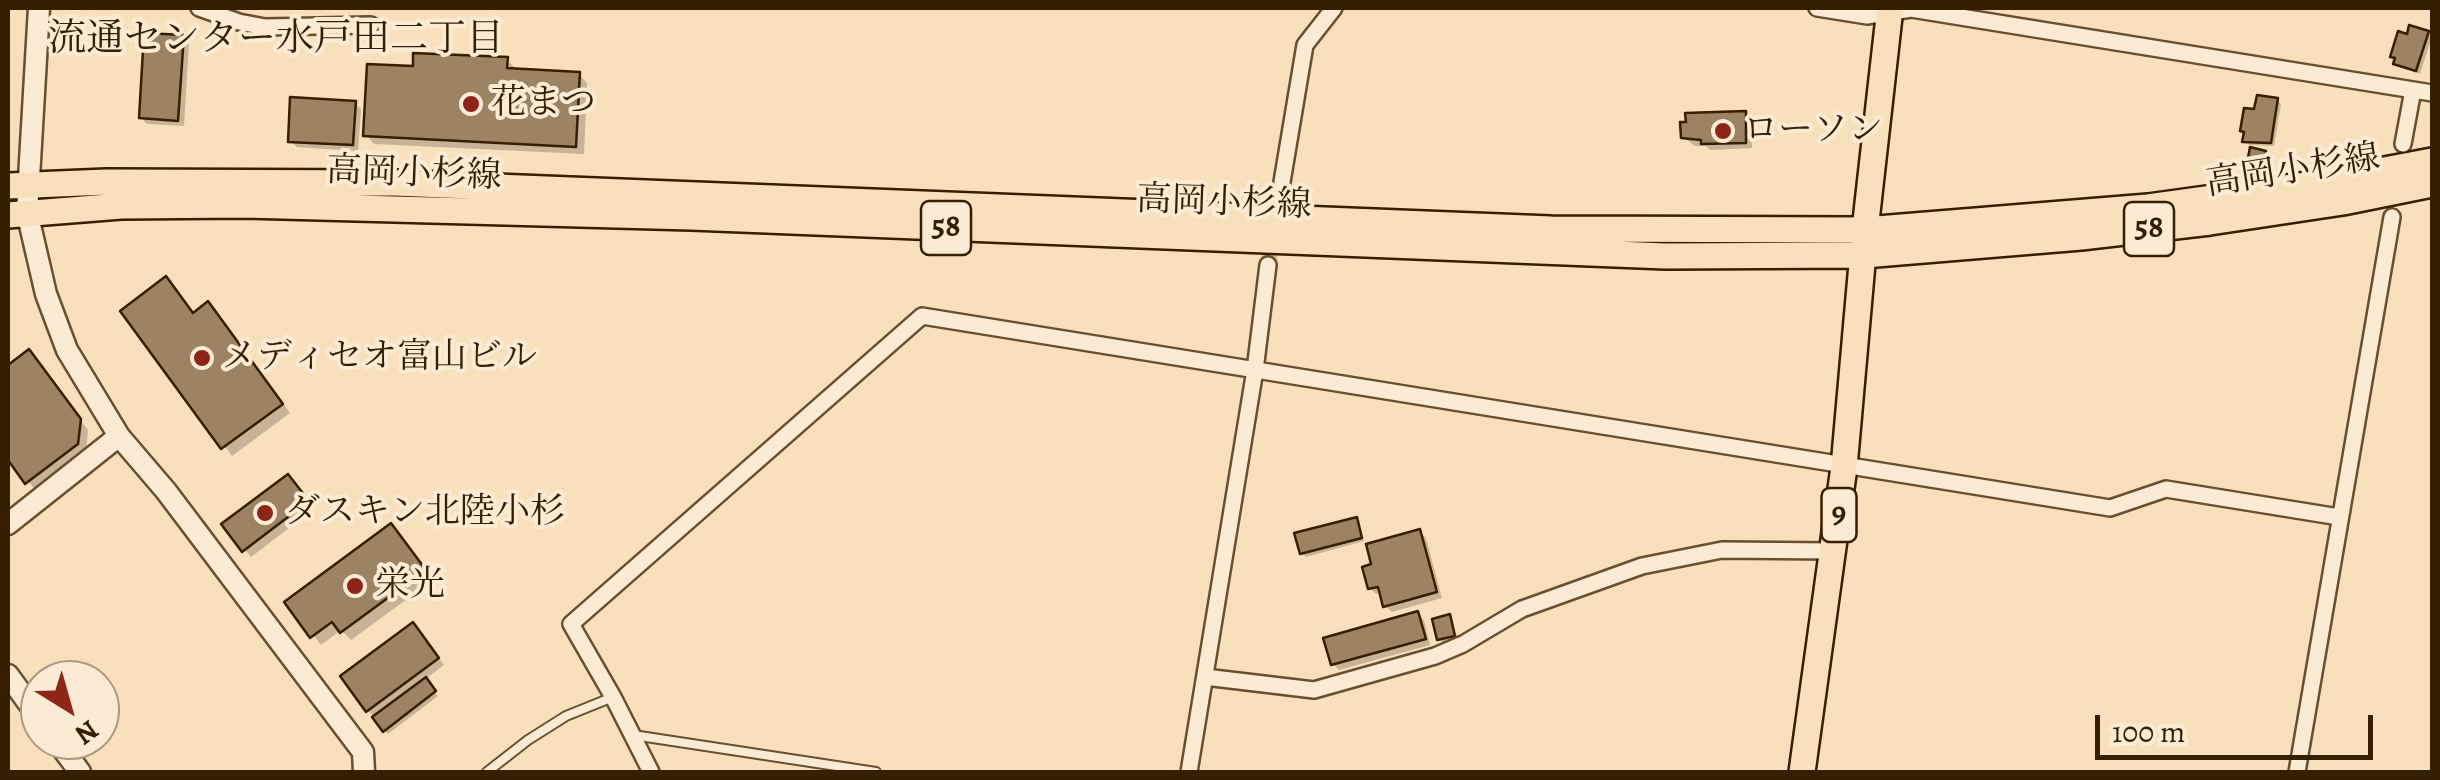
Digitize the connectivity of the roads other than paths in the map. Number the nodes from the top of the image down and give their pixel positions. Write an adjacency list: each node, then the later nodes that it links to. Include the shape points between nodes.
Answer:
1 (39, 8): 12 (street)
2 (199, 8): 6 (street, via 266,27)
3 (1334, 8): 11 (street, via 1305,45)
4 (1817, 8): 5 (street, via 1867,16)
5 (1890, 9): 7 (street); 16 (main road, 9)
6 (371, 26)
7 (2413, 90): 8 (street); 9 (street)
8 (2432, 93)
9 (2403, 144)
10 (2432, 161): 16 (main road, 高岡小杉線 / 58, via 2300,186)
11 (1282, 182)
12 (18, 184): 14 (street); 16 (main road, 高岡小杉線 / 58, via 395,183)
13 (2432, 184): 16 (main road, 高岡小杉線 / 58, via 2081,237)
14 (17, 214): 16 (main road, 高岡小杉線 / 58, via 245,205 1665,256); 19 (street, via 67,350)
15 (2392, 218): 21 (street)
16 (1864, 242): 20 (main road, 9)
17 (1268, 265): 18 (street)
18 (1255, 370): 20 (street); 24 (street); 25 (street, via 922,316 571,624)
19 (120, 436): 22 (street); 27 (street, via 362,752)
20 (1844, 466): 21 (street, via 2110,508 2166,489); 23 (main road, 9)
21 (2339, 517): 33 (street)
22 (8, 524)
23 (1834, 551): 24 (street, via 1722,550 1642,566 1522,609 1435,656 1314,690); 32 (main road, 9)
24 (1205, 677): 31 (street)
25 (613, 697): 26 (street); 28 (lane, via 554,724)
26 (632, 734): 29 (street); 30 (lane)
27 (364, 772)
28 (487, 772)
29 (650, 772)
30 (876, 772)
31 (1190, 772)
32 (1802, 772)
33 (2296, 772)

